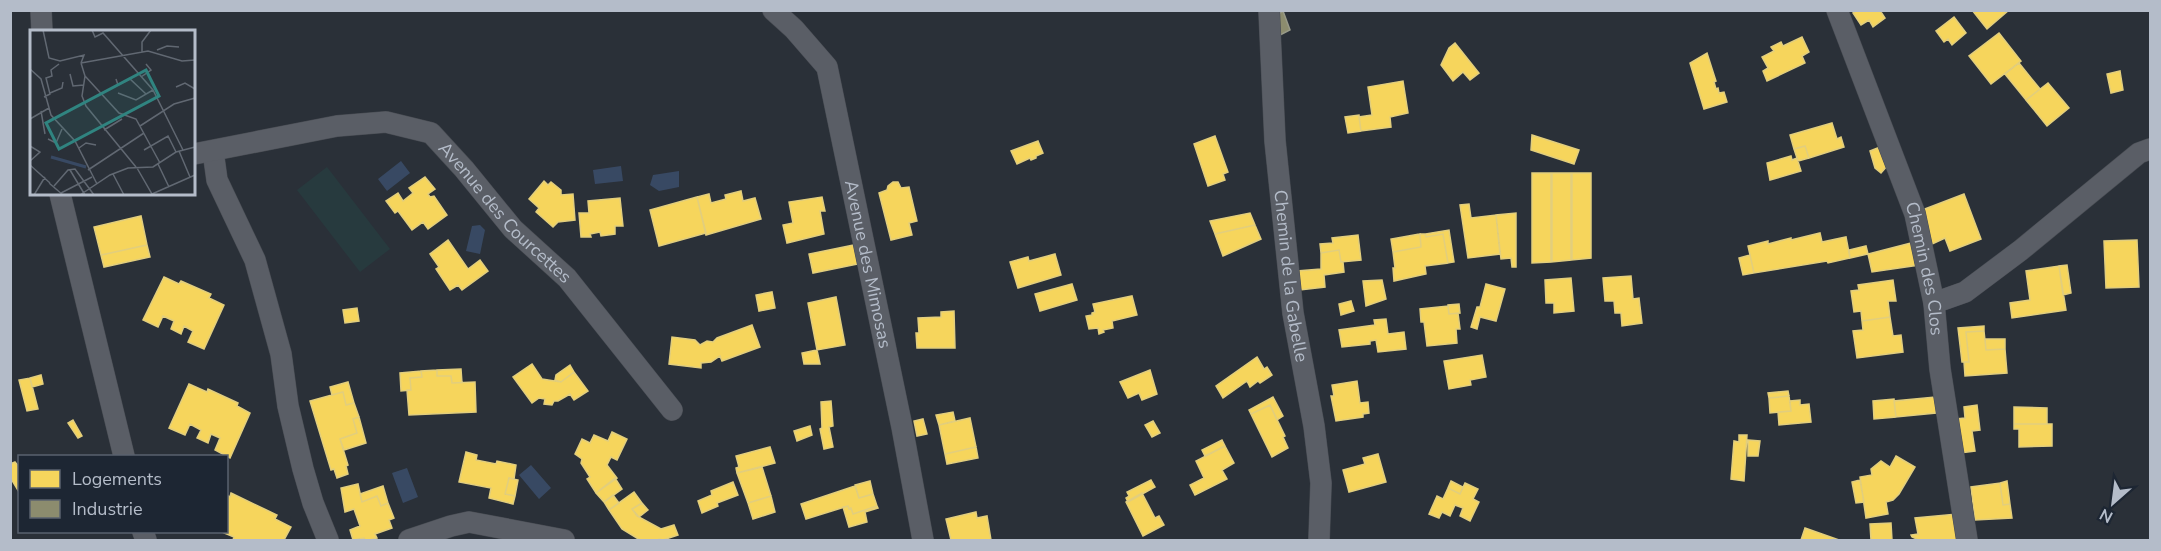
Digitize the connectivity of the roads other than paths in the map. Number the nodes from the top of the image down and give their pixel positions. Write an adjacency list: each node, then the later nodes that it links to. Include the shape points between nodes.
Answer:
1 (41, 10): 5 (street)
2 (773, 10): 15 (street, Avenue des Mimosas, via 827,67)
3 (1269, 10): 16 (street, Chemin de la Gabelle, via 1275,141 1293,313 1321,483)
4 (1837, 10): 9 (street, Chemin des Clos, via 1915,214)
5 (42, 30)
6 (2151, 148): 9 (street, via 2139,153 1965,292)
7 (203, 152): 10 (street, Avenue des Courcettes, via 337,126 386,122 431,133 513,229 567,278); 12 (street, Avenue des Courcettes, via 255,260 281,354 303,469)
8 (60, 195): 11 (street)
9 (1934, 303): 17 (street, Chemin des Clos, via 1940,369)
10 (672, 410)
11 (124, 455)
12 (328, 540)
13 (409, 540): 14 (street, via 469,522)
14 (564, 540)
15 (923, 540)
16 (1319, 540)
17 (1967, 540)

